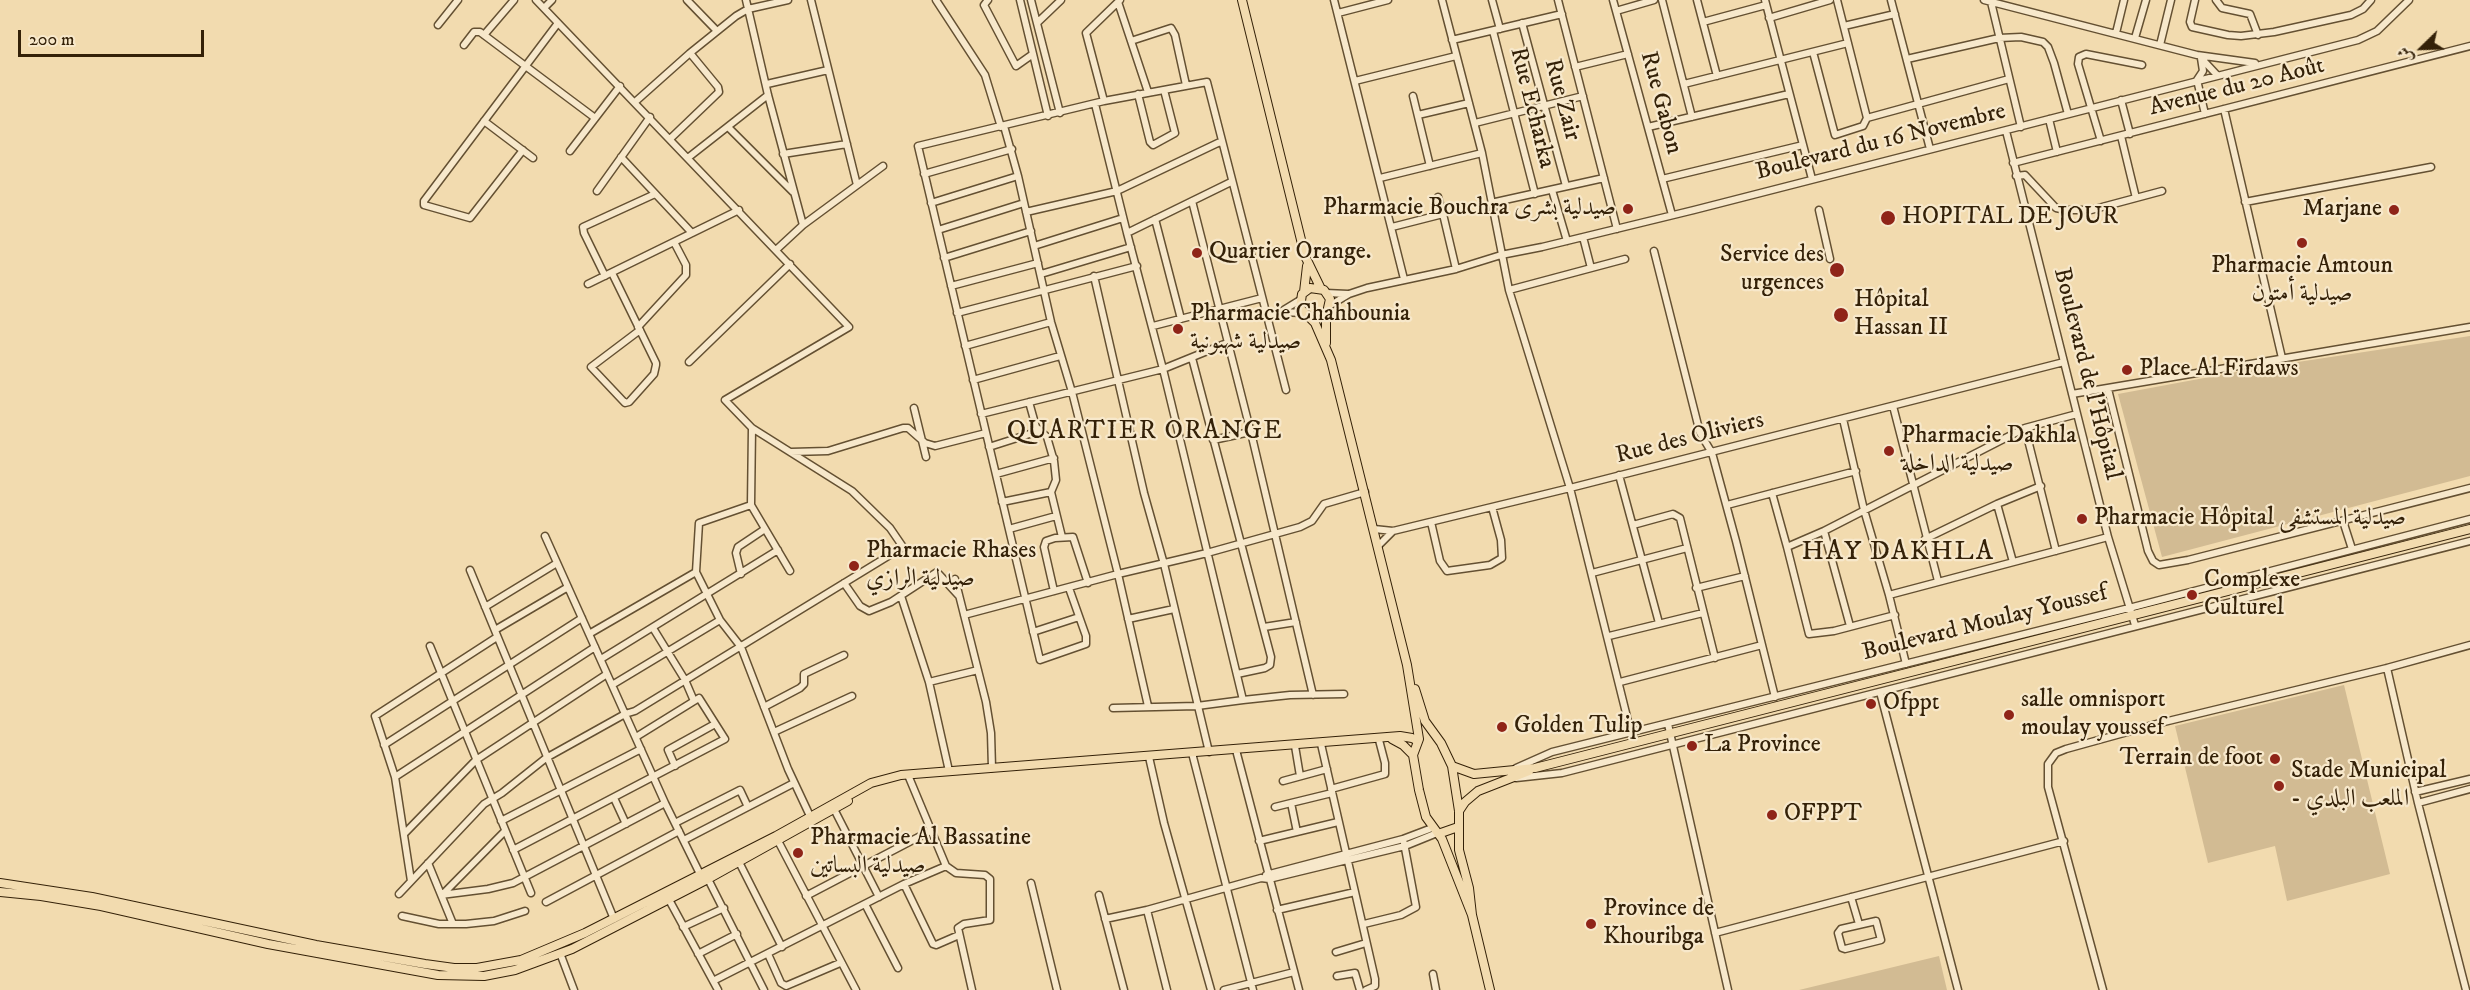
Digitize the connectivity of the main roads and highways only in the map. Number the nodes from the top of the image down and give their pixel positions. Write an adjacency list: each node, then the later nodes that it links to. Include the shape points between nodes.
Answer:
1 (1242, 0): 2 (main road)
2 (1306, 262): 3 (main road); 4 (main road)
3 (1323, 291): 4 (main road, via 1310,288); 5 (main road, via 1330,299)
4 (1302, 296): 6 (main road, via 1300,308)
5 (1328, 309): 6 (main road, via 1321,317); 7 (main road)
6 (1307, 316): 7 (main road)
7 (1326, 343): 9 (main road)
8 (2470, 528): 15 (main road, Boulevard Moulay Youssef, via 2131,612)
9 (1407, 665): 10 (main road, via 1425,721); 12 (main road)
10 (1436, 738): 12 (main road); 14 (main road)
11 (1392, 739): 12 (main road, via 1406,736); 13 (main road); 16 (main road)
12 (1419, 740): 13 (main road)
13 (1413, 755): 19 (main road, via 1426,817)
14 (1452, 766): 15 (main road, via 1474,774); 17 (main road)
15 (1514, 774): 17 (main road, via 1478,791)
16 (904, 775): 20 (main road); 20 (main road, via 871,783)
17 (1460, 811): 18 (main road)
18 (1458, 827): 19 (main road); 24 (main road)
19 (1436, 832): 24 (main road)
20 (777, 839): 23 (main road, via 708,879); 23 (main road, via 700,874)
21 (0, 883): 23 (main road, via 92,897 305,943 454,968 521,960)
22 (0, 892): 23 (main road, via 101,906 268,944 464,977 501,974 531,965 615,928)
23 (667, 896)
24 (1472, 915): 25 (main road)
25 (1490, 990)

